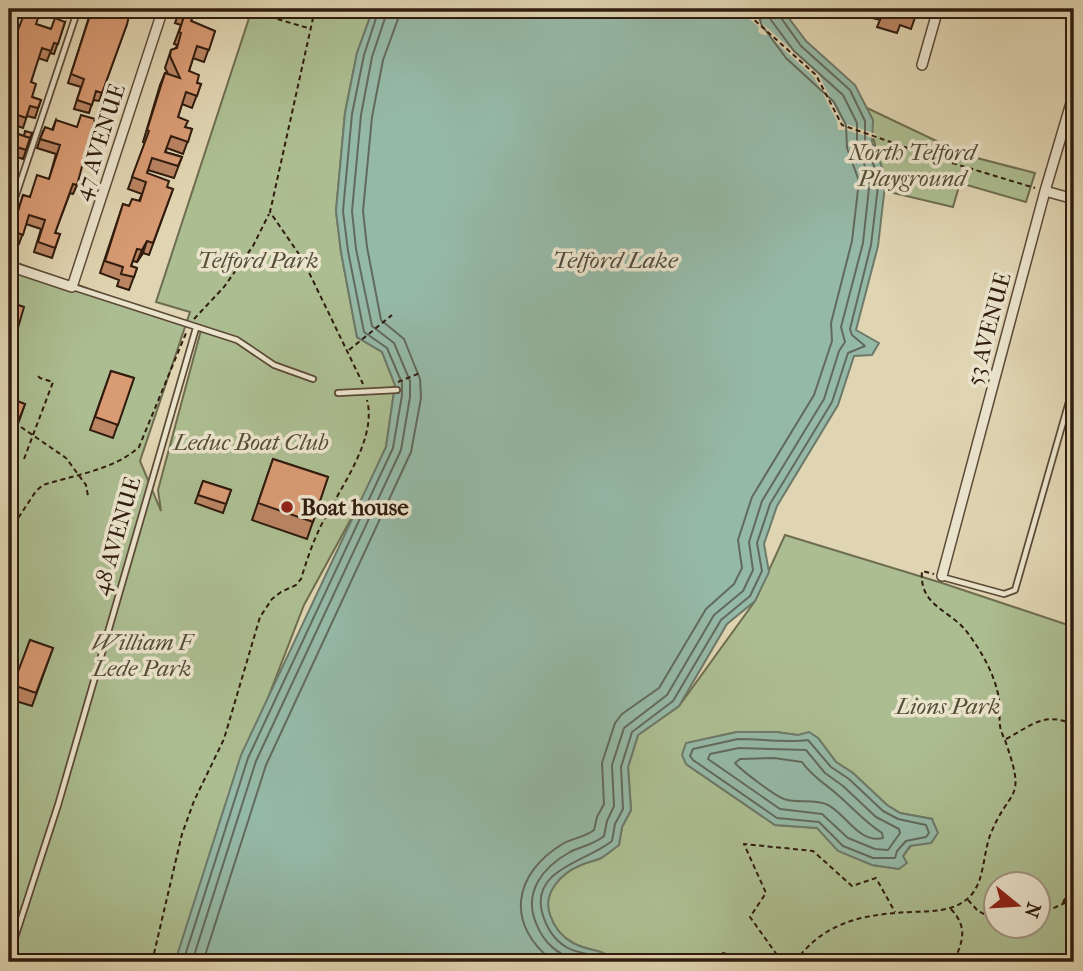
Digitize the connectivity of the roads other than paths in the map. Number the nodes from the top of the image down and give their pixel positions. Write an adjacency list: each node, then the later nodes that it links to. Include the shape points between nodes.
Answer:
1 (78, 9): 8 (lane)
2 (163, 9): 10 (street, 47 AVENUE)
3 (938, 9): 4 (street)
4 (922, 65)
5 (1074, 93): 6 (street, 53 AVENUE)
6 (1045, 191): 7 (street); 16 (street, 53 AVENUE)
7 (1074, 199)
8 (9, 216)
9 (9, 266): 10 (street)
10 (72, 287): 11 (lane)
11 (196, 328): 12 (lane, via 243,343 274,365); 17 (lane, 48 AVENUE, via 58,805)
12 (313, 379)
13 (1074, 384): 16 (lane, via 1015,590 1004,594)
14 (397, 390): 15 (lane)
15 (338, 393)
16 (942, 576)
17 (9, 956)

